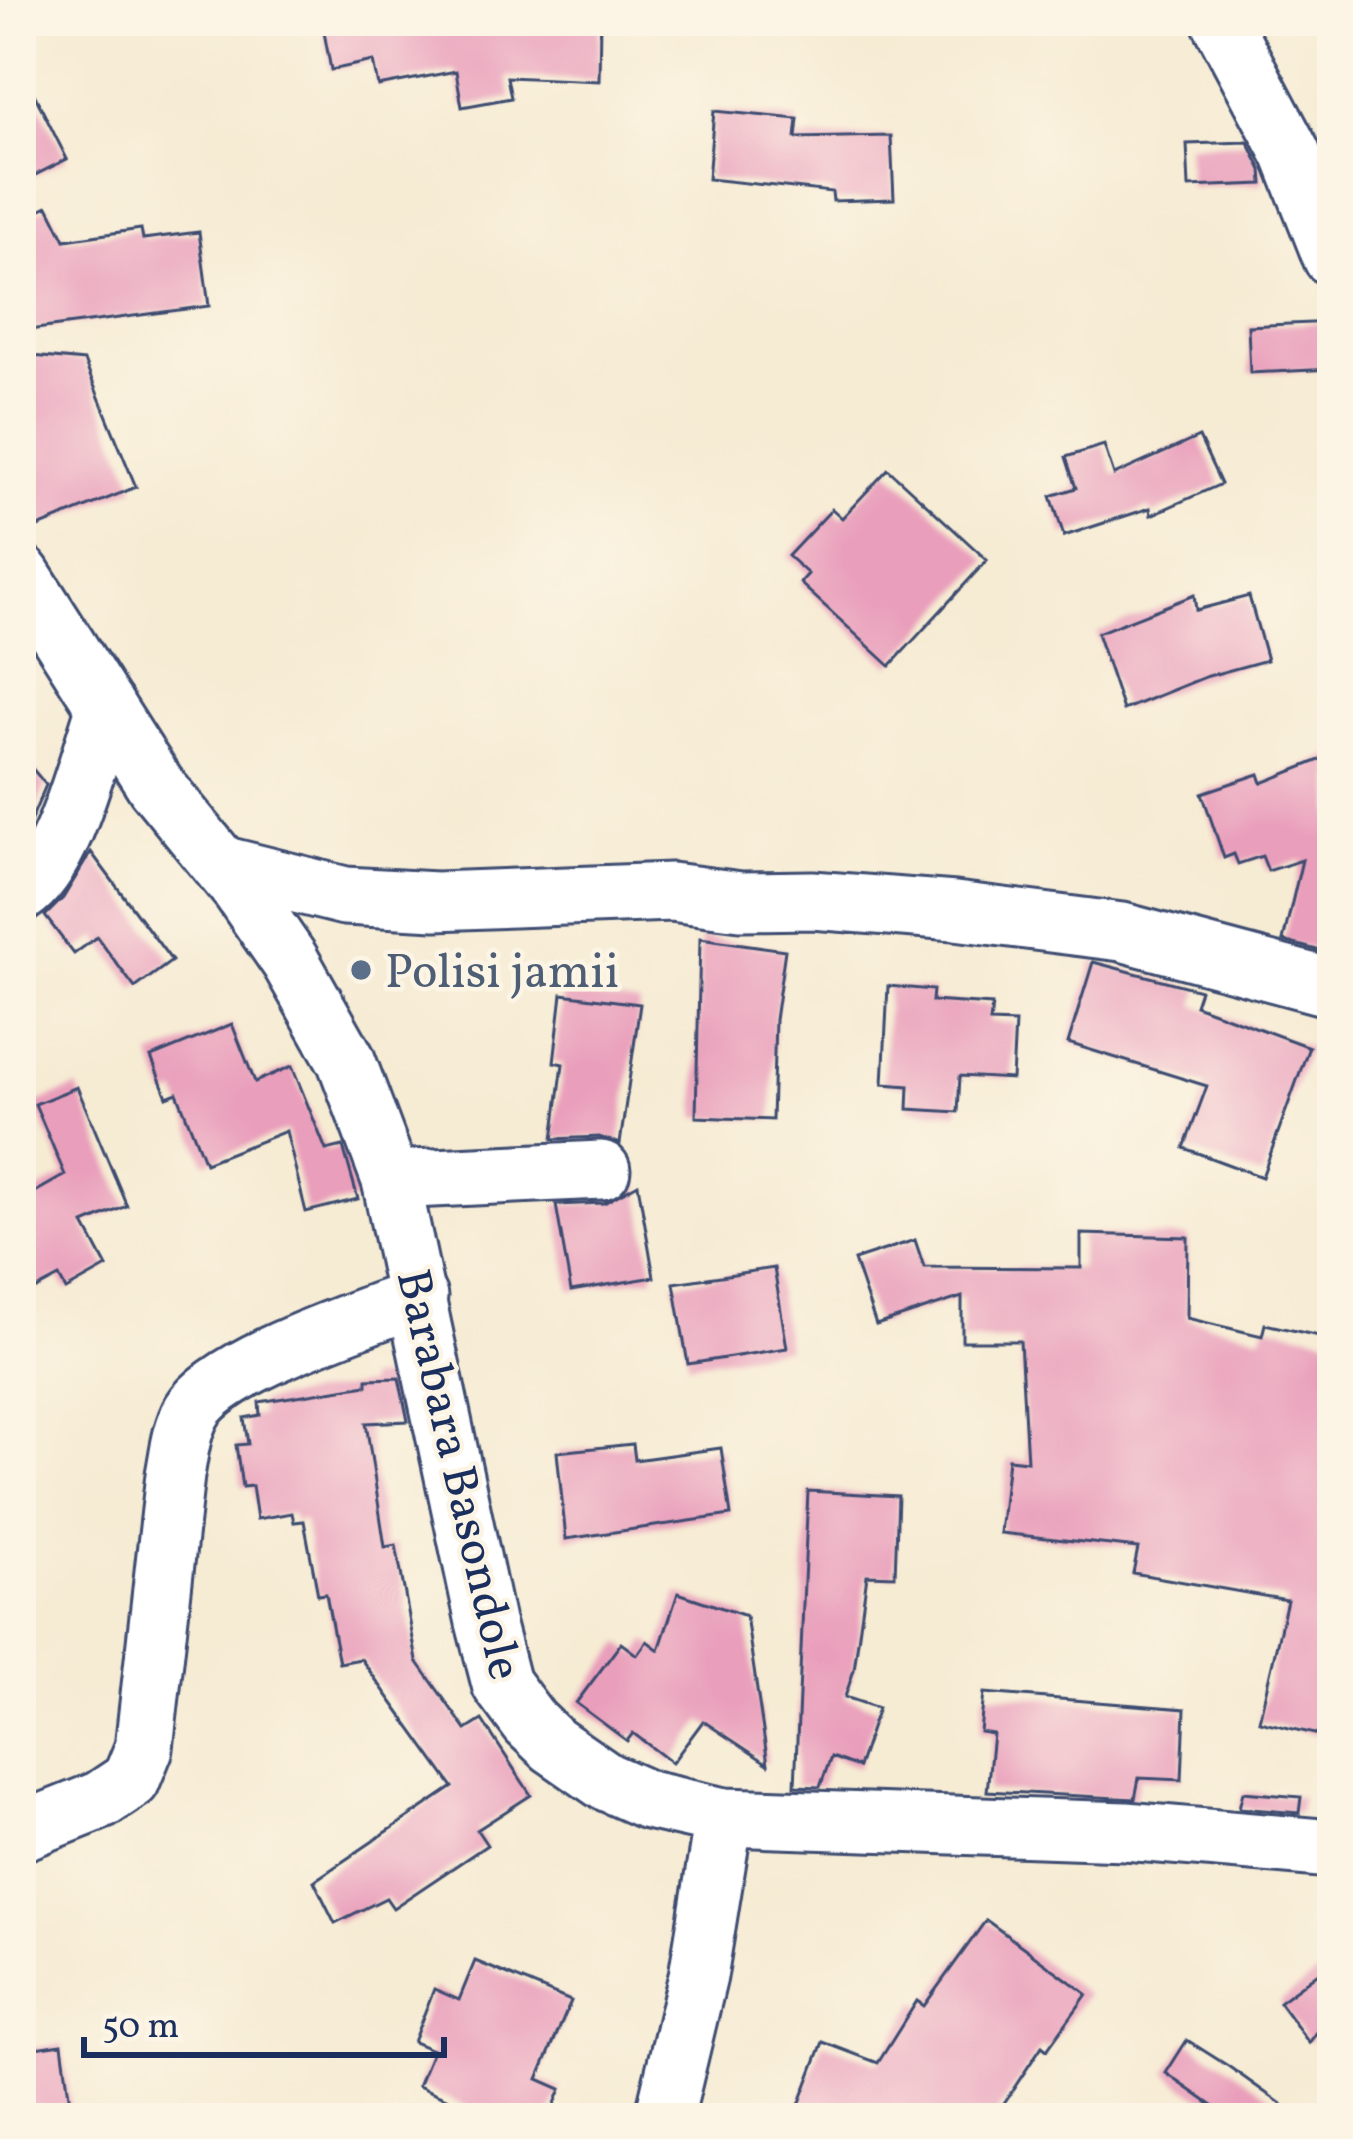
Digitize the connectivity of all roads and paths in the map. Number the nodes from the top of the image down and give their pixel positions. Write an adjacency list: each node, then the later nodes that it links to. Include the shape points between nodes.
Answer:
1 (1221, 21): 2 (street, via 1291,153)
2 (1332, 257)
3 (21, 574): 4 (street, Barabara Basondole)
4 (106, 707): 5 (street, Barabara Basondole); 6 (street, via 57,853)
5 (220, 865): 7 (street, via 345,896 436,901 671,892 955,911 1122,932); 9 (street, Barabara Basondole, via 290,961 346,1060)
6 (21, 893)
7 (1332, 988)
8 (601, 1171): 9 (street)
9 (391, 1180): 10 (street, Barabara Basondole)
10 (418, 1297): 11 (street, Barabara Basondole, via 501,1684 530,1723 605,1781); 12 (street, via 244,1368 195,1406 175,1475 144,1748 131,1780)
11 (724, 1817): 13 (street, Barabara Basondole, via 1126,1831); 14 (street)
12 (21, 1832)
13 (1332, 1849)
14 (664, 2118)

